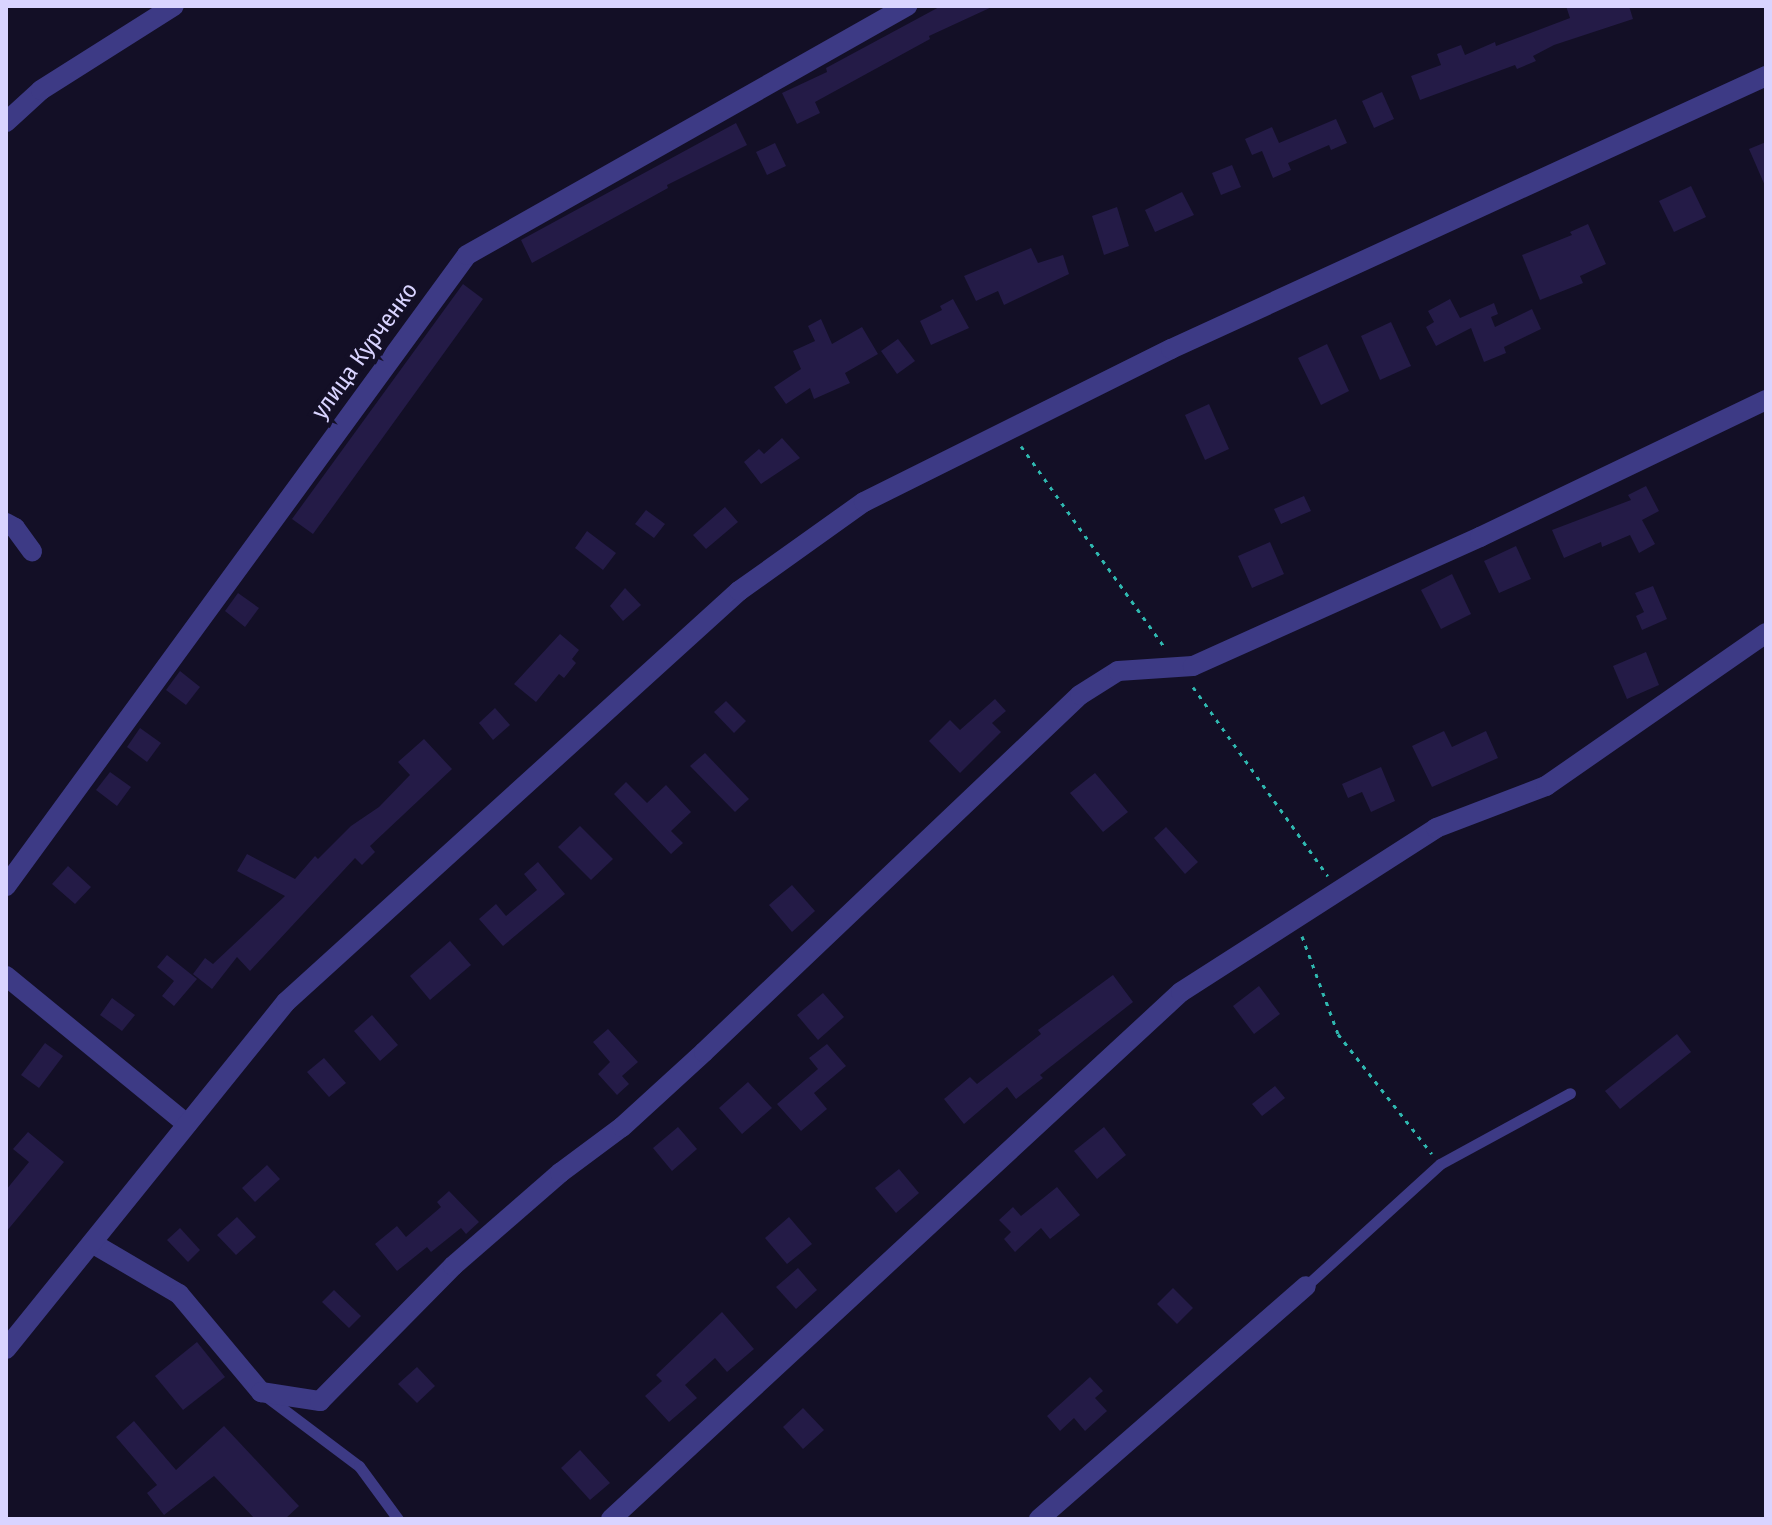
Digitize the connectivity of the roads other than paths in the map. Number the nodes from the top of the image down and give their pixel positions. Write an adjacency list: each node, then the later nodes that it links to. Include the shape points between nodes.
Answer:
1 (174, 6): 4 (street, via 41,90)
2 (907, 6): 9 (street, улица Курченко, via 467,255)
3 (1766, 76): 12 (street, via 1186,343 864,502 739,591 286,1002)
4 (6, 122)
5 (1766, 400): 16 (street, via 1193,666 1118,671 1080,695 622,1127 453,1266 320,1401)
6 (6, 523): 7 (street)
7 (32, 551)
8 (1766, 633): 18 (street, via 1546,786 1436,828 1181,992)
9 (6, 886)
10 (6, 976): 12 (street)
11 (1570, 1093): 14 (lane, via 1440,1164)
12 (187, 1124): 13 (street)
13 (92, 1243): 15 (street); 16 (street, via 179,1294)
14 (1306, 1286): 19 (street)
15 (6, 1349)
16 (261, 1392): 17 (lane, via 359,1466)
17 (398, 1519)
18 (611, 1519)
19 (1039, 1519)

